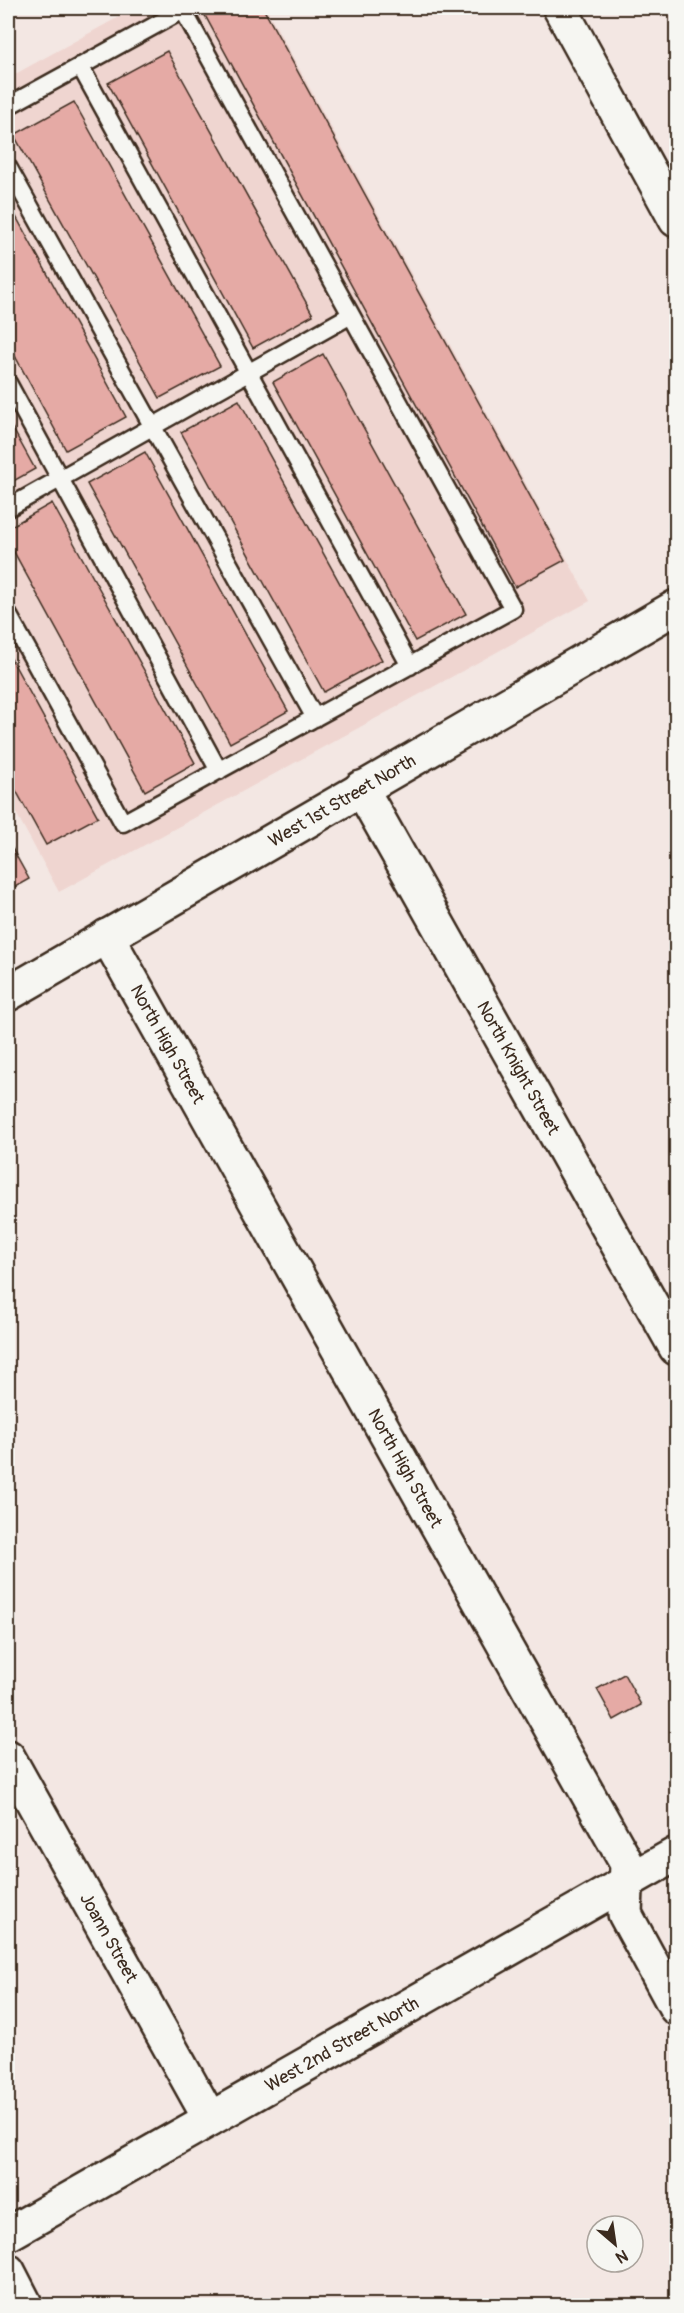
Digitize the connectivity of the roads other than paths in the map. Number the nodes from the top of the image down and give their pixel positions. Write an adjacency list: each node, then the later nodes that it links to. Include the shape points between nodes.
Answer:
1 (560, 8): 5 (street)
2 (80, 66): 3 (lane); 6 (lane, via 183,9); 7 (lane)
3 (8, 106)
4 (8, 167): 9 (lane)
5 (676, 220)
6 (351, 315): 7 (lane); 14 (lane, via 513,609)
7 (248, 372): 9 (lane); 14 (lane)
8 (8, 383): 10 (lane)
9 (152, 426): 10 (lane); 15 (lane)
10 (60, 478): 11 (lane); 16 (lane)
11 (8, 508)
12 (676, 607): 17 (street, West 1st Street North)
13 (8, 614): 16 (lane, via 123,824)
14 (410, 666): 15 (lane)
15 (315, 718): 16 (lane)
16 (219, 771)
17 (361, 788): 18 (street, West 1st Street North); 20 (street, North Knight Street)
18 (108, 936): 19 (street, West 1st Street North); 23 (street, North High Street, via 627,1864)
19 (8, 994)
20 (676, 1348)
21 (8, 1757): 25 (street, Joann Street)
22 (676, 1854): 23 (street, West 2nd Street North)
23 (627, 1882): 24 (street, North High Street, via 625,1914); 25 (street, West 2nd Street North)
24 (676, 2008)
25 (210, 2119): 26 (street, West 2nd Street North)
26 (8, 2234)
27 (8, 2271): 28 (street)
28 (26, 2306)

